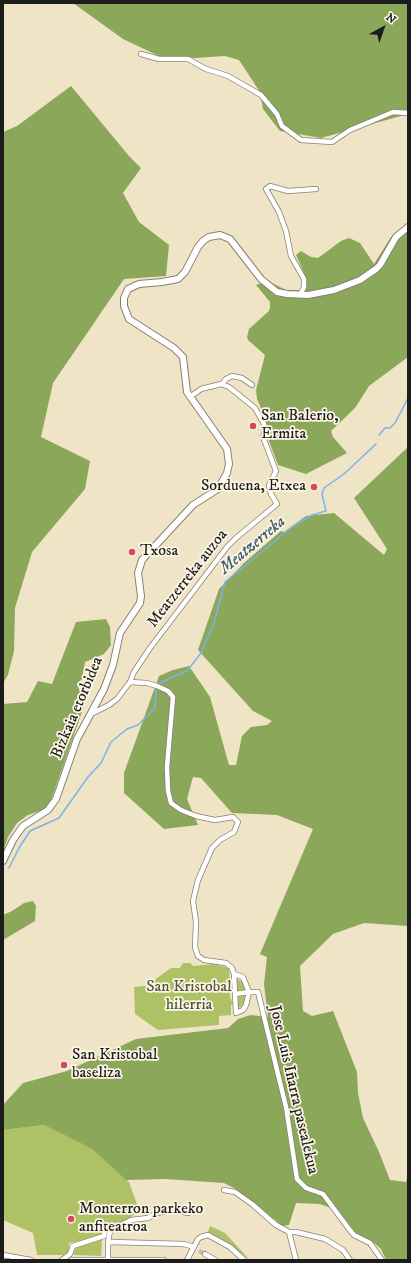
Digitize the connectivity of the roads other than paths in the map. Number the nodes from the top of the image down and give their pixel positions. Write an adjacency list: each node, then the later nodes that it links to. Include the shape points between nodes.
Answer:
1 (141, 54): 2 (street, via 159,59 188,59 206,69 228,76 261,96 277,114 282,126 301,140 332,142 350,130 393,112)
2 (408, 113)
3 (316, 189): 5 (street, via 288,191 270,186 266,189 279,212 292,258 304,279 304,287)
4 (408, 227): 5 (street, Bizkaia etorbidea, via 396,237 380,265 360,280 334,290)
5 (300, 294): 8 (street, Bizkaia etorbidea, via 277,292 268,285 230,239 220,235 203,241 185,272 178,278 139,284 128,289 124,306 129,319 183,357 187,392)
6 (222, 384): 7 (street, via 232,376); 8 (street, via 209,386); 9 (street, Meatzerreka auzoa, via 255,408 264,424 263,437 276,471 270,485 271,494 277,504 227,547 145,655)
7 (252, 384)
8 (190, 397): 10 (street, Bizkaia etorbidea, via 227,449 227,473 218,489 193,505 142,560 138,573 140,602 120,633 110,673)
9 (130, 682): 10 (street, Meatzerreka auzoa, via 113,703); 12 (street, via 157,686 168,691 173,697 167,770 171,803 196,816 215,820 233,817 238,822 234,832 212,848 198,880 193,901 196,922 195,947 198,956 204,960 226,963)
10 (91, 714): 11 (street, Bizkaia etorbidea, via 77,739 53,805 23,826)
11 (3, 861)
12 (234, 974): 13 (street, Jose Luis Iñarra pasealekua, via 243,978); 14 (street, Jose Luis Iñarra pasealekua)
13 (249, 992): 14 (street); 14 (street, Jose Luis Iñarra pasealekua, via 243,1010 236,1013); 33 (street, Jose Luis Iñarra pasealekua, via 258,992 286,1107 297,1179 306,1188 323,1194 354,1235 370,1243)
14 (235, 994)
15 (224, 1190): 18 (street, via 235,1192 276,1225)
16 (188, 1213): 19 (street, via 174,1210 131,1220 111,1230)
17 (105, 1228): 24 (street, via 104,1236 75,1245 71,1248 70,1254)
18 (289, 1232): 31 (street); 32 (street, via 324,1239 343,1250)
19 (108, 1244): 20 (street, via 184,1244); 26 (street)
20 (194, 1247): 28 (street); 30 (street, via 204,1235 212,1236)
21 (205, 1254): 29 (street)
22 (3, 1255): 23 (street)
23 (31, 1260)
24 (62, 1260)
25 (72, 1260): 26 (street)
26 (108, 1260): 27 (street)
27 (164, 1260)
28 (187, 1260)
29 (215, 1260)
30 (244, 1260)
31 (296, 1260)
32 (350, 1260)
33 (382, 1260)

